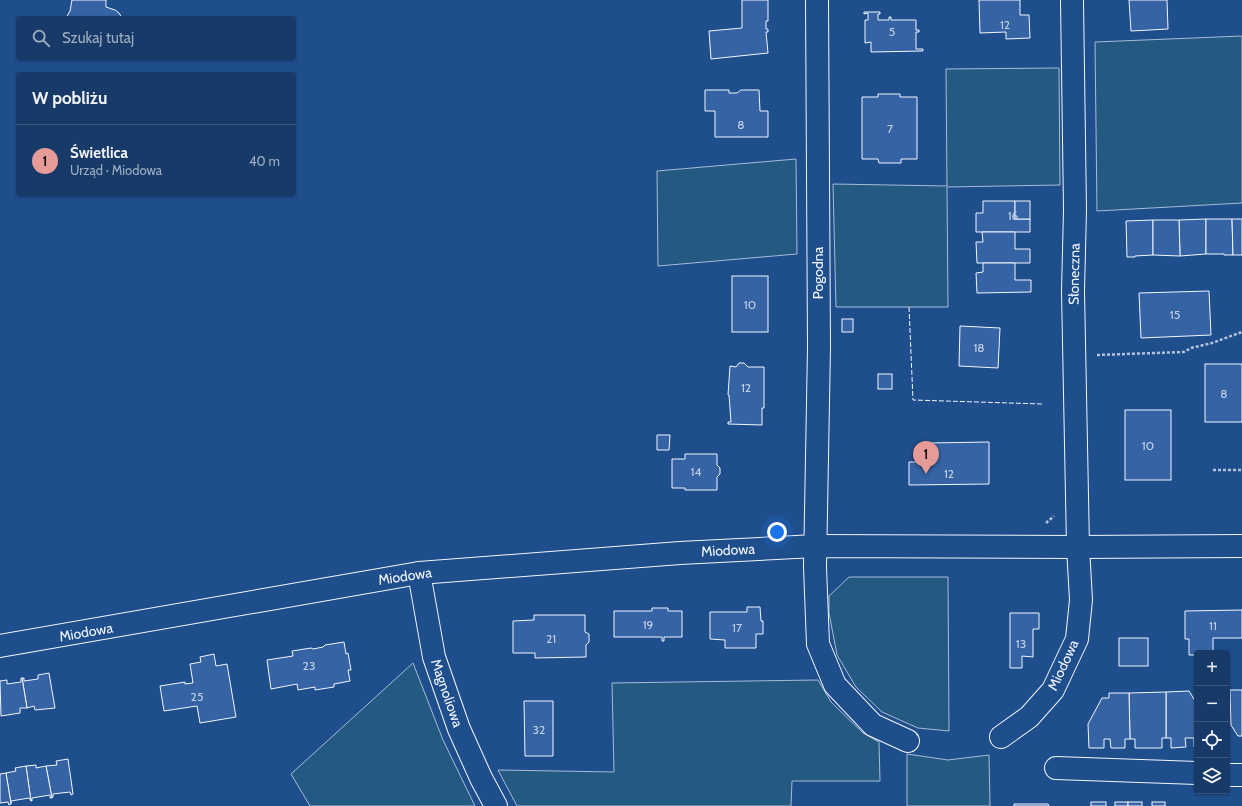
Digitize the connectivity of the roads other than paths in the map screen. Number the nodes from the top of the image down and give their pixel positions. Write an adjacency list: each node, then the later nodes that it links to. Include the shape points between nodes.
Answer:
1 (817, 0): 3 (street, Pogodna, via 819,347)
2 (1072, 0): 5 (street, Słoneczna, via 1075,210 1073,291)
3 (815, 546): 5 (street, Miodowa); 6 (street, Miodowa, via 680,553); 9 (street, via 818,644 835,685 873,725)
4 (1242, 546): 5 (street, Miodowa)
5 (1078, 547): 8 (street, Miodowa, via 1081,600 1077,639 1054,690 1029,717)
6 (418, 573): 7 (street, Miodowa); 14 (street, Magnoliowa, via 437,664 459,729)
7 (0, 646)
8 (1001, 738)
9 (908, 740)
10 (1056, 768): 11 (street)
11 (1194, 774)
12 (1230, 775): 13 (street)
13 (1242, 775)
14 (496, 806)

